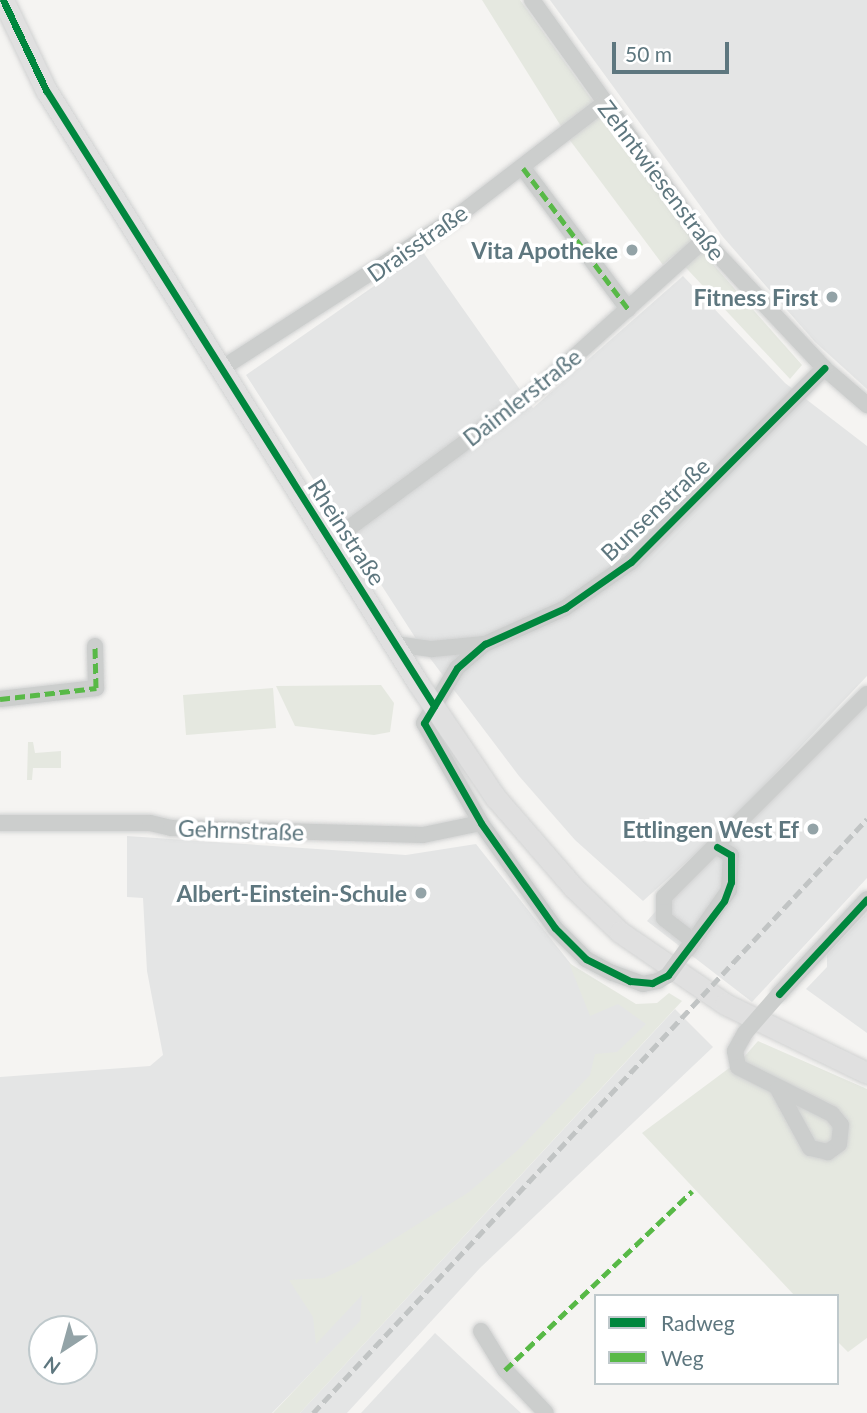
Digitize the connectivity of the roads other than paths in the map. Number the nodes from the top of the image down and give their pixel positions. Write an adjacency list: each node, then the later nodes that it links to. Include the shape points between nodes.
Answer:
1 (3, 0): 8 (main road, Rheinstraße, via 46,90)
2 (532, 0): 3 (street, Zehntwiesenstraße)
3 (603, 104): 4 (street, Draisstraße); 5 (street, Zehntwiesenstraße)
4 (523, 168): 6 (street); 8 (street, Draisstraße, via 350,289)
5 (704, 240): 6 (street, Daimlerstraße); 7 (street, Zehntwiesenstraße)
6 (628, 309): 10 (street, Daimlerstraße, via 544,384)
7 (824, 368): 9 (street, Zehntwiesenstraße); 12 (street, Bunsenstraße, via 631,562 565,608)
8 (221, 369): 10 (main road, Rheinstraße)
9 (867, 405)
10 (330, 542): 11 (main road, Rheinstraße)
11 (395, 644): 12 (street, Bunsenstraße, via 424,649); 16 (main road, Rheinstraße)
12 (485, 644): 16 (street, Bunsenstraße, via 450,676)
13 (95, 646): 15 (street, via 96,688)
14 (867, 694): 19 (street)
15 (0, 699)
16 (434, 706): 18 (street, via 426,716 424,731); 22 (main road, Rheinstraße, via 496,798 620,932 725,1004 789,1039)
17 (0, 823): 18 (street, Gehrnstraße, via 150,823 171,828 423,835)
18 (481, 823): 21 (street, bridge, via 555,928 586,959 630,981 658,981)
19 (717, 847): 21 (street, via 731,855 731,882 724,901); 21 (street, via 664,897 661,907 664,918)
20 (867, 899): 23 (street, bridge, via 745,1033 735,1051 738,1067)
21 (690, 945)
22 (867, 1073)
23 (778, 1089)
24 (481, 1331): 25 (street, via 505,1370)
25 (546, 1413)

